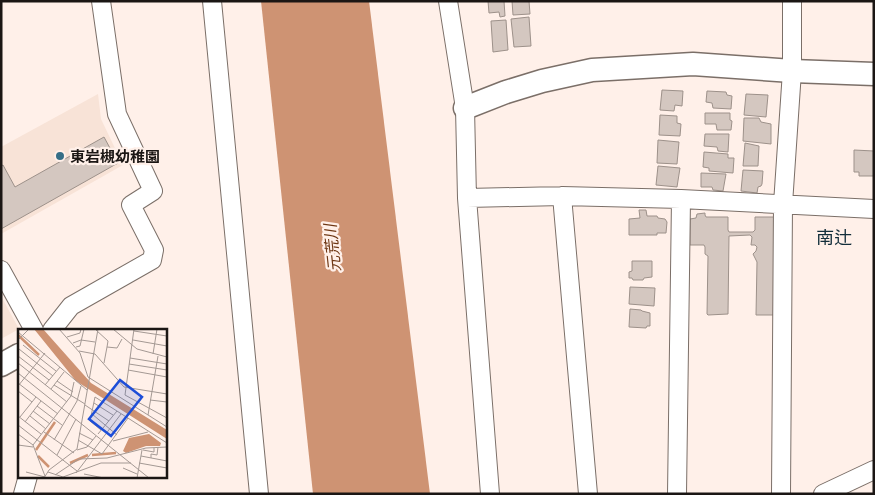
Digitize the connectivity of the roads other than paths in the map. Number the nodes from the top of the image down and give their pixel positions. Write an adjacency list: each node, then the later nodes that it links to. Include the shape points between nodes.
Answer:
1 (101, 1): 15 (street, via 117,114 153,191 131,205 154,250 152,260 71,306)
2 (212, 1): 21 (street)
3 (448, 1): 7 (street)
4 (792, 1): 5 (street)
5 (792, 71): 6 (street); 7 (street, via 694,64 592,70 542,81); 11 (street)
6 (874, 74)
7 (465, 108): 9 (street)
8 (562, 196): 9 (street); 10 (street); 23 (street)
9 (466, 198): 22 (street)
10 (681, 199): 11 (street); 24 (street)
11 (783, 204): 12 (street); 25 (street)
12 (874, 209)
13 (1, 270): 14 (street)
14 (33, 329)
15 (53, 329)
16 (18, 356): 17 (street)
17 (1, 365)
18 (874, 470): 26 (street)
19 (27, 478): 20 (street)
20 (23, 494)
21 (259, 494)
22 (490, 494)
23 (588, 494)
24 (677, 494)
25 (781, 494)
26 (823, 494)

